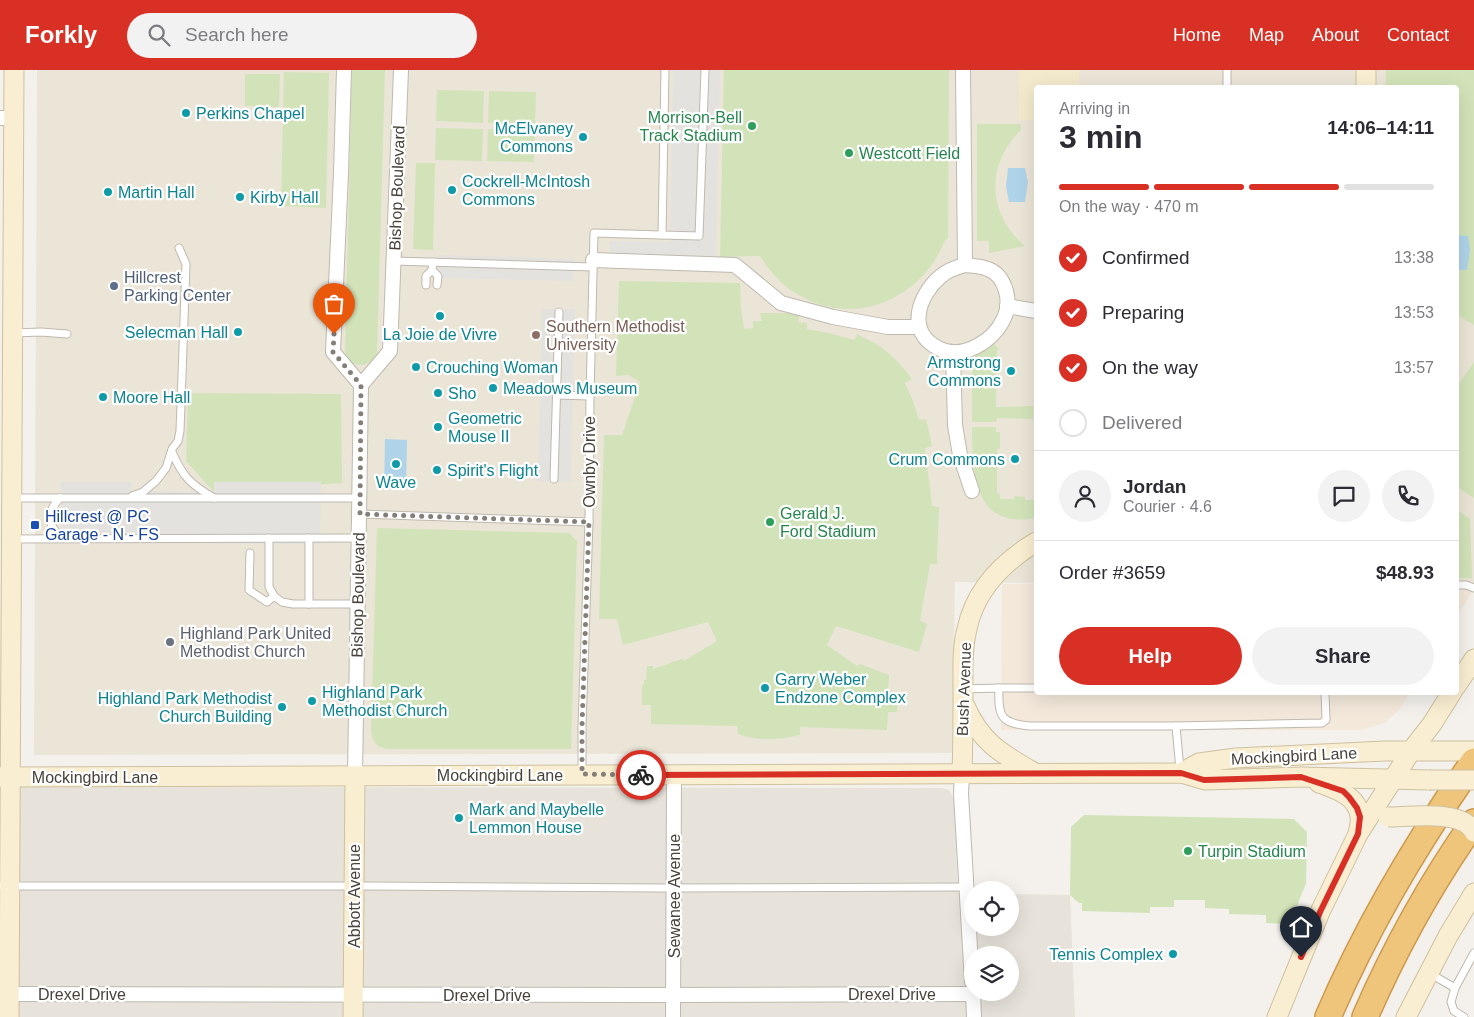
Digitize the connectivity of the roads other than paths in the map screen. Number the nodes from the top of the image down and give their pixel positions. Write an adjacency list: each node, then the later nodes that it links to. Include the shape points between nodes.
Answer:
1 (14, 70): 11 (main road)
2 (344, 70): 28 (street, via 333,352)
3 (401, 70): 14 (street, Bishop Boulevard)
4 (665, 70): 12 (lane)
5 (704, 70): 12 (lane, via 699,236)
6 (963, 70): 17 (street)
7 (1227, 70): 9 (lane)
8 (1366, 70): 10 (main road)
9 (1227, 85)
10 (1366, 85)
11 (7, 118): 25 (main road, via 9,278)
12 (662, 235): 16 (lane, Ownby Drive, via 594,233)
13 (179, 248): 31 (lane, via 186,264 180,431)
14 (394, 261): 15 (lane); 28 (street, Bishop Boulevard, via 390,351)
15 (433, 262): 16 (lane); 18 (lane)
16 (593, 264): 24 (street, via 734,265 781,303 888,327); 30 (lane, Ownby Drive)
17 (966, 265): 21 (street, via 994,272 1007,293); 24 (street, via 941,276 930,289 919,311)
18 (432, 270): 19 (lane, via 426,276); 20 (lane, via 438,276)
19 (426, 285)
20 (438, 285)
21 (1008, 306): 22 (street); 27 (street, via 1004,318 988,338 966,351)
22 (1034, 311)
23 (559, 312): 29 (lane)
24 (919, 327): 27 (street, via 929,344)
25 (6, 333): 26 (lane); 34 (main road)
26 (67, 334)
27 (953, 352): 33 (street, via 955,424 960,455)
28 (361, 385): 38 (street, Bishop Boulevard)
29 (557, 395): 30 (lane); 32 (lane)
30 (590, 396): 40 (lane, Ownby Drive)
31 (172, 452): 36 (lane, via 156,481 143,492); 37 (lane, via 181,472 196,488)
32 (554, 479)
33 (972, 491)
34 (11, 498): 35 (lane); 46 (main road)
35 (60, 498): 36 (lane); 41 (lane, via 51,509 50,516 52,527)
36 (128, 498): 37 (lane)
37 (215, 498): 38 (lane)
38 (360, 498): 39 (street, Bishop Boulevard)
39 (360, 514): 40 (lane); 44 (street, Bishop Boulevard)
40 (589, 522): 65 (lane, Ownby Drive)
41 (62, 538): 42 (lane); 46 (lane)
42 (269, 538): 43 (lane); 50 (lane, via 269,587)
43 (309, 538): 44 (lane); 51 (lane)
44 (359, 538): 52 (street, Bishop Boulevard)
45 (1034, 543): 57 (main road, Bush Avenue, via 1016,555 990,580 972,612 963,652)
46 (7, 547): 70 (main road)
47 (250, 552): 50 (lane, via 249,590 267,602)
48 (1459, 585): 49 (lane)
49 (1474, 588)
50 (274, 596): 51 (lane, via 282,602)
51 (309, 604): 52 (lane)
52 (358, 604): 69 (street, Bishop Boulevard)
53 (1474, 659): 54 (main road)
54 (1459, 682)
55 (999, 688): 56 (lane); 57 (lane); 60 (lane, via 998,705 1002,716 1013,724)
56 (1034, 688)
57 (963, 695): 66 (main road, Bush Avenue); 67 (main road, via 971,720 983,738)
58 (1325, 695): 60 (lane, via 1326,720 1322,723)
59 (1450, 695): 61 (main road)
60 (1176, 726): 64 (lane)
61 (1411, 751): 62 (main road, Mockingbird Lane); 64 (main road, Mockingbird Lane, via 1236,758 1199,763); 72 (main road)
62 (1474, 751)
63 (1474, 761): 96 (highway, via 1390,892)
64 (1181, 773): 67 (main road, Mockingbird Lane); 71 (main road, Mockingbird Lane, via 1204,780)
65 (582, 774): 68 (main road, Mockingbird Lane); 69 (main road, Mockingbird Lane)
66 (962, 774): 67 (main road, Mockingbird Lane); 68 (main road, Mockingbird Lane); 77 (street)
67 (1036, 774)
68 (674, 775): 81 (street, Sewanee Avenue)
69 (355, 776): 70 (main road, Mockingbird Lane); 79 (main road, Abbott Avenue)
70 (5, 777): 78 (main road)
71 (1301, 777): 72 (main road, Mockingbird Lane); 76 (main road, via 1343,791 1357,808 1360,817)
72 (1394, 779): 73 (main road, Mockingbird Lane, bridge); 76 (main road)
73 (1474, 780)
74 (1474, 822): 97 (highway, via 1452,853 1385,970)
75 (1474, 832): 76 (main road, bridge, via 1460,820 1447,816 1388,817)
76 (1358, 834): 95 (main road, via 1320,912)
77 (967, 881)
78 (5, 886): 79 (lane); 87 (main road)
79 (353, 886): 81 (lane); 88 (main road, Abbott Avenue)
80 (964, 887): 81 (lane)
81 (674, 888): 89 (street, Sewanee Avenue)
82 (1474, 894): 84 (main road)
83 (1474, 953): 85 (lane)
84 (1428, 973): 85 (lane); 98 (main road)
85 (1455, 988): 99 (lane, via 1451,1002 1454,1011)
86 (964, 989): 89 (street, Drexel Drive)
87 (4, 994): 88 (street, Drexel Drive); 91 (main road)
88 (353, 994): 89 (street, Drexel Drive); 92 (main road, Abbott Avenue)
89 (673, 995): 93 (street, Sewanee Avenue)
90 (973, 1001): 94 (street)
91 (9, 1017)
92 (353, 1017)
93 (673, 1017)
94 (974, 1017)
95 (1278, 1017)
96 (1328, 1017)
97 (1365, 1017)
98 (1406, 1017)
99 (1464, 1017)

